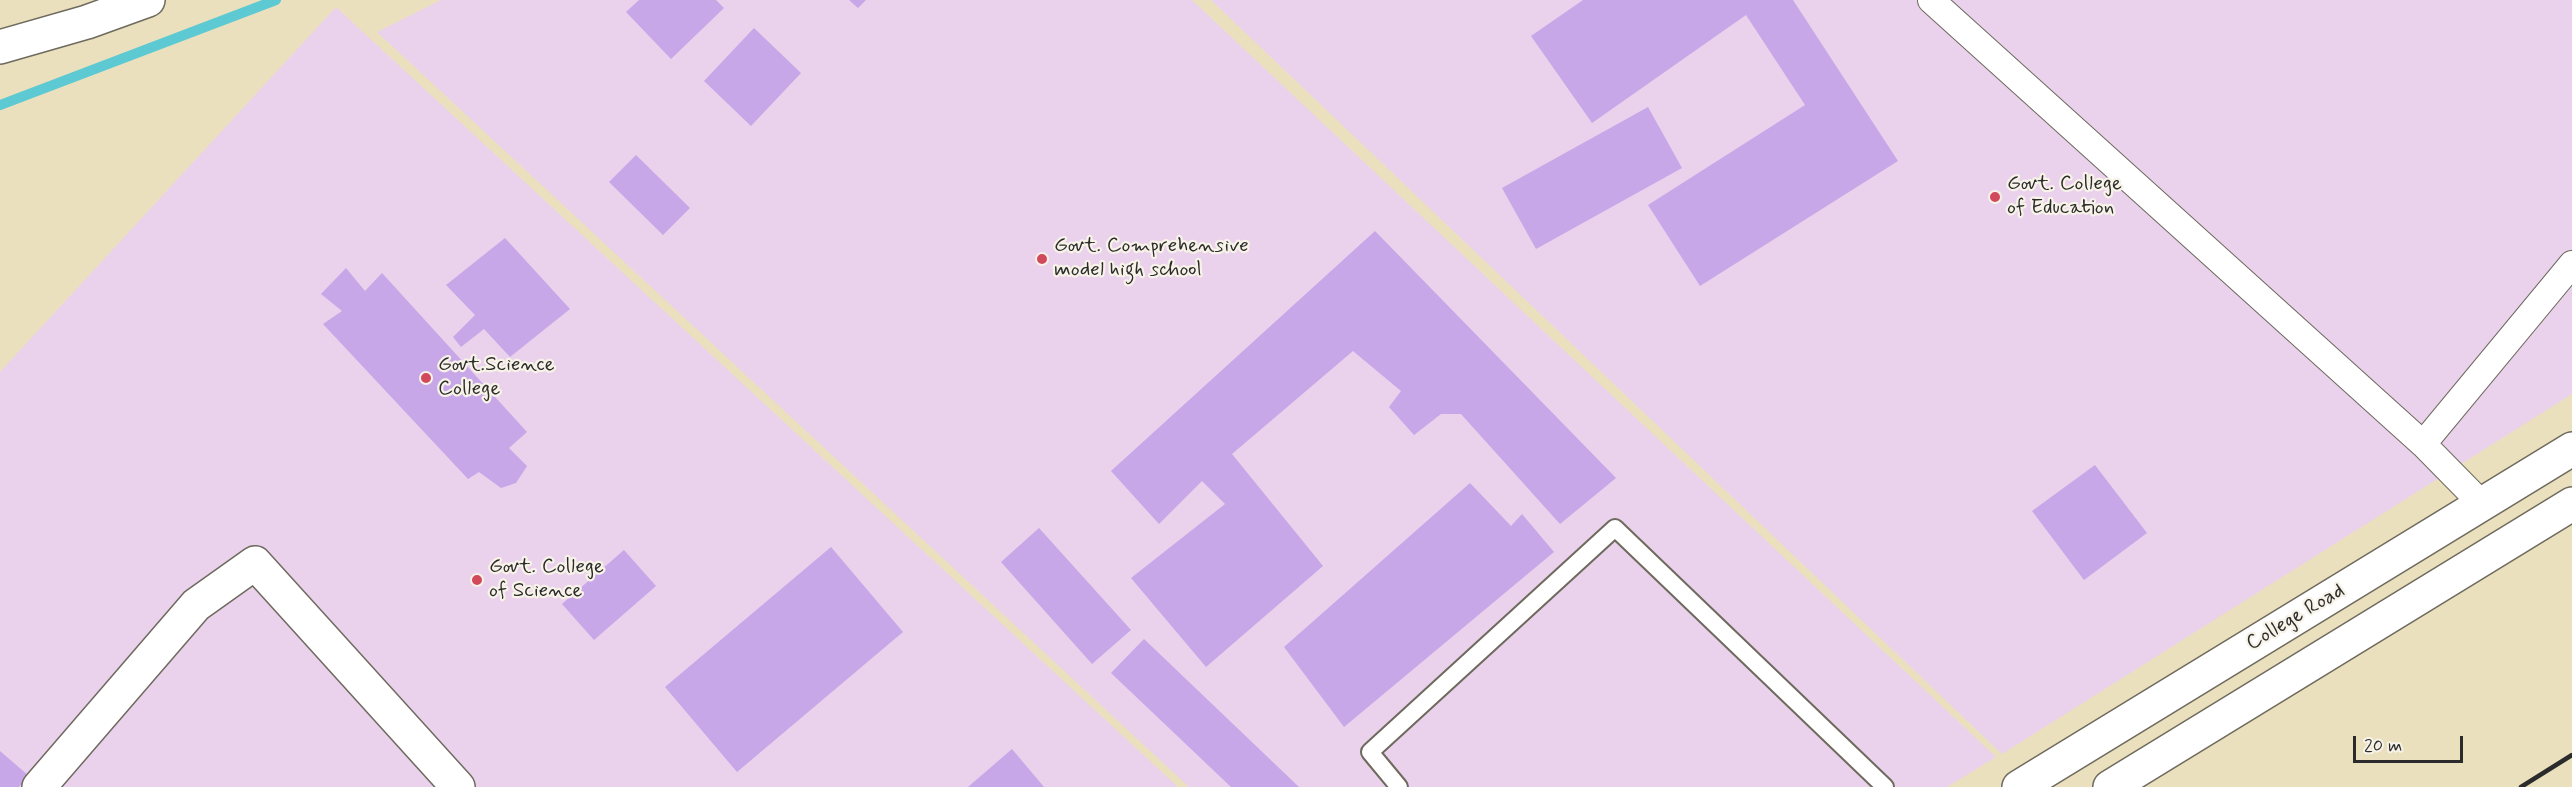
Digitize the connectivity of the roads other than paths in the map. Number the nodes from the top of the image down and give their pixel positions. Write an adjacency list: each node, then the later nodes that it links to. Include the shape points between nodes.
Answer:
1 (148, 0): 3 (main road)
2 (1931, 0): 5 (street)
3 (0, 47)
4 (2572, 264): 5 (street)
5 (2423, 444): 7 (street)
6 (2572, 449): 7 (main road, College Road)
7 (2482, 504): 13 (main road, College Road)
8 (2572, 504): 14 (main road)
9 (39, 787): 10 (main road, via 196,605 255,562)
10 (458, 787)
11 (1399, 787): 12 (lane, via 1370,752 1615,528)
12 (1885, 787)
13 (2019, 787)
14 (2110, 787)

